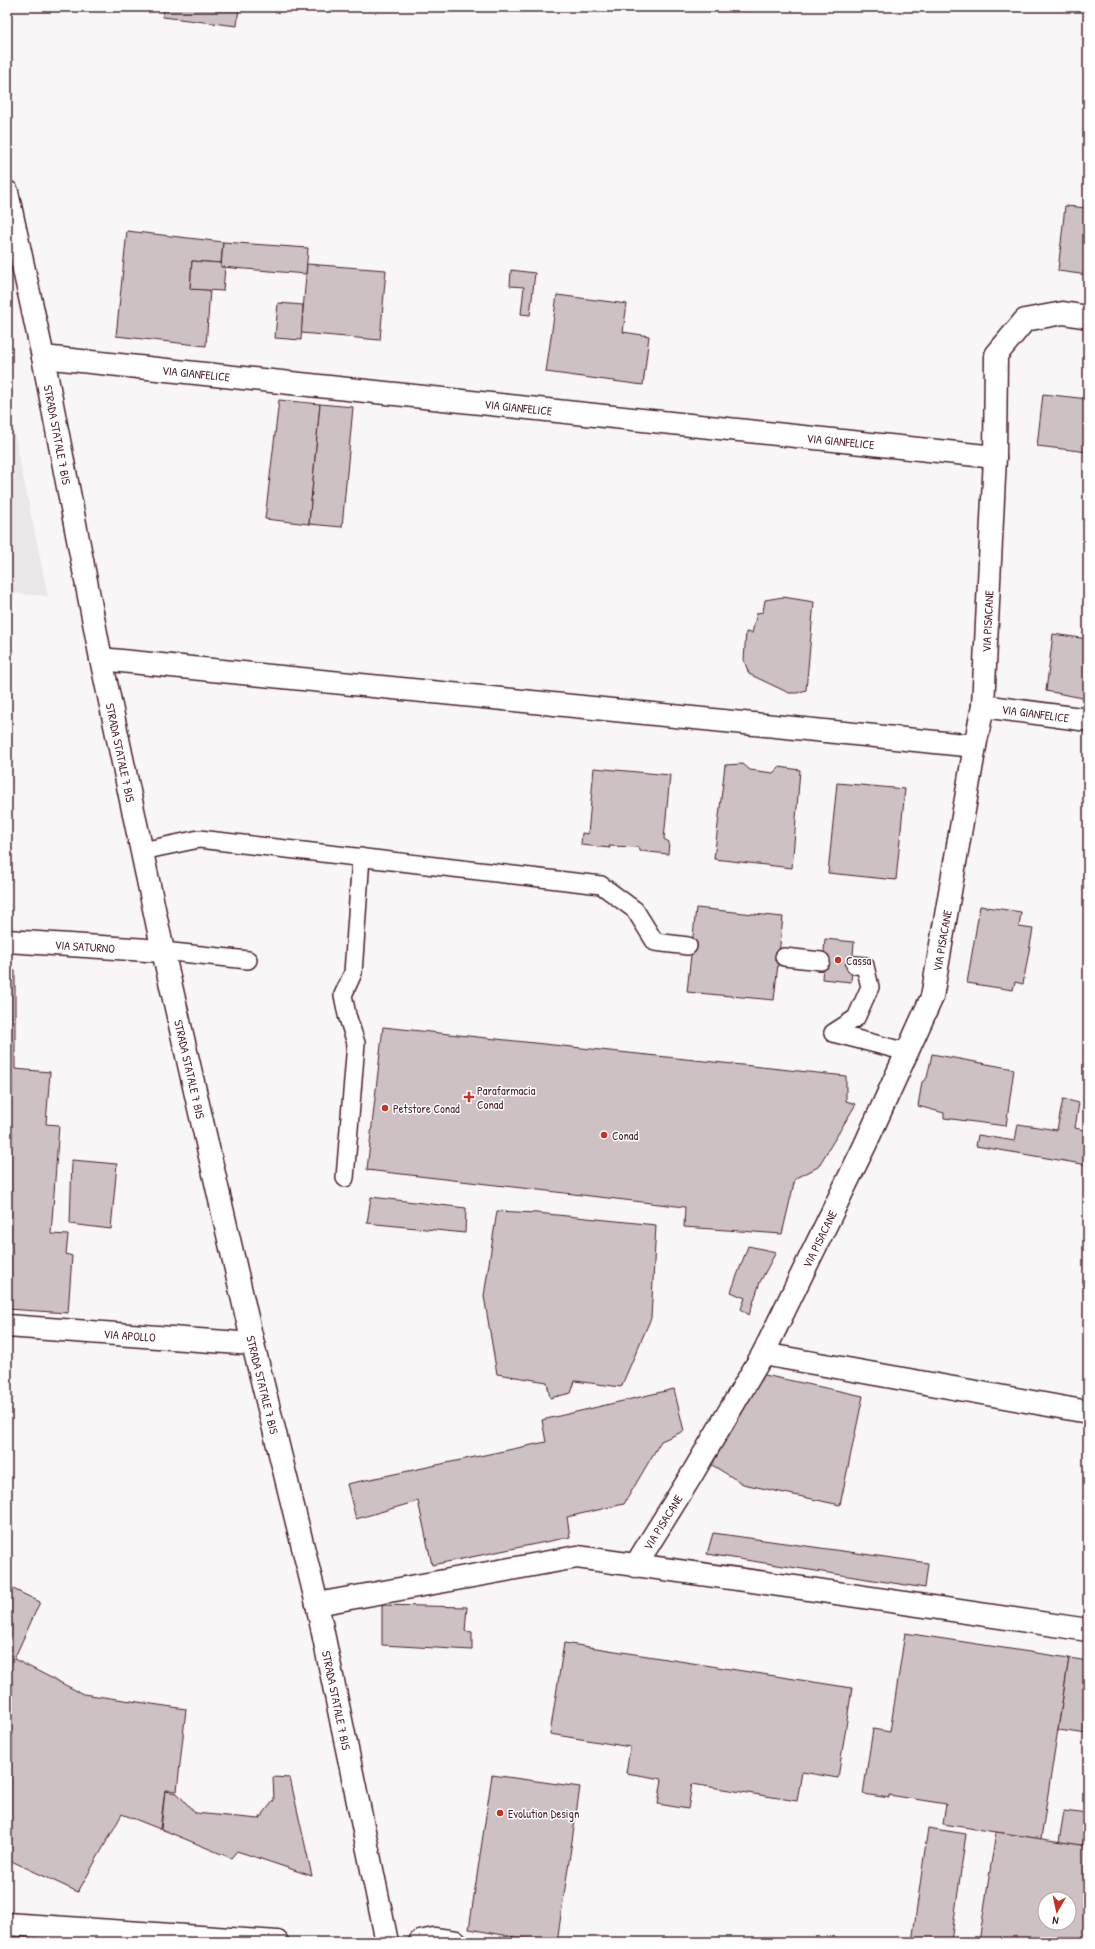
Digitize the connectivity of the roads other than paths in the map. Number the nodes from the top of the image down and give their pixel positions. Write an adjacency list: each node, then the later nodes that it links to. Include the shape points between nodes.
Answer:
1 (7, 192): 3 (street, STRADA STATALE 7 BIS)
2 (1088, 317): 4 (street, VIA PISACANE, via 1063,313 1025,320 996,355)
3 (43, 357): 4 (street, VIA GIANFELICE); 5 (street, STRADA STATALE 7 BIS)
4 (995, 457): 6 (street, VIA PISACANE)
5 (101, 659): 8 (street); 9 (street, STRADA STATALE 7 BIS)
6 (983, 706): 7 (street, VIA GIANFELICE); 8 (street, VIA PISACANE)
7 (1088, 720)
8 (975, 746): 18 (street, VIA PISACANE, via 932,997)
9 (142, 851): 10 (lane, via 199,839); 13 (street, STRADA STATALE 7 BIS)
10 (361, 858): 12 (lane, via 601,885 635,910 655,942); 19 (lane, via 353,973 343,995 356,1043)
11 (7, 941): 13 (street, VIA SATURNO)
12 (688, 946)
13 (163, 951): 15 (lane); 21 (street, STRADA STATALE 7 BIS)
14 (784, 957): 16 (lane)
15 (248, 960)
16 (821, 961)
17 (855, 965): 18 (lane, via 865,966 870,987 856,1018 833,1033)
18 (907, 1052): 22 (street, VIA PISACANE, via 865,1145)
19 (345, 1178)
20 (7, 1326): 21 (street, VIA APOLLO)
21 (253, 1344): 25 (street, STRADA STATALE 7 BIS)
22 (763, 1354): 23 (street); 24 (street, VIA PISACANE)
23 (1088, 1412)
24 (636, 1566): 25 (street, via 577,1557); 26 (street)
25 (317, 1604): 29 (street, STRADA STATALE 7 BIS)
26 (1088, 1630)
27 (7, 1924): 28 (street)
28 (277, 1942)
29 (386, 1942)
30 (420, 1942): 31 (street, via 434,1939)
31 (456, 1942)

